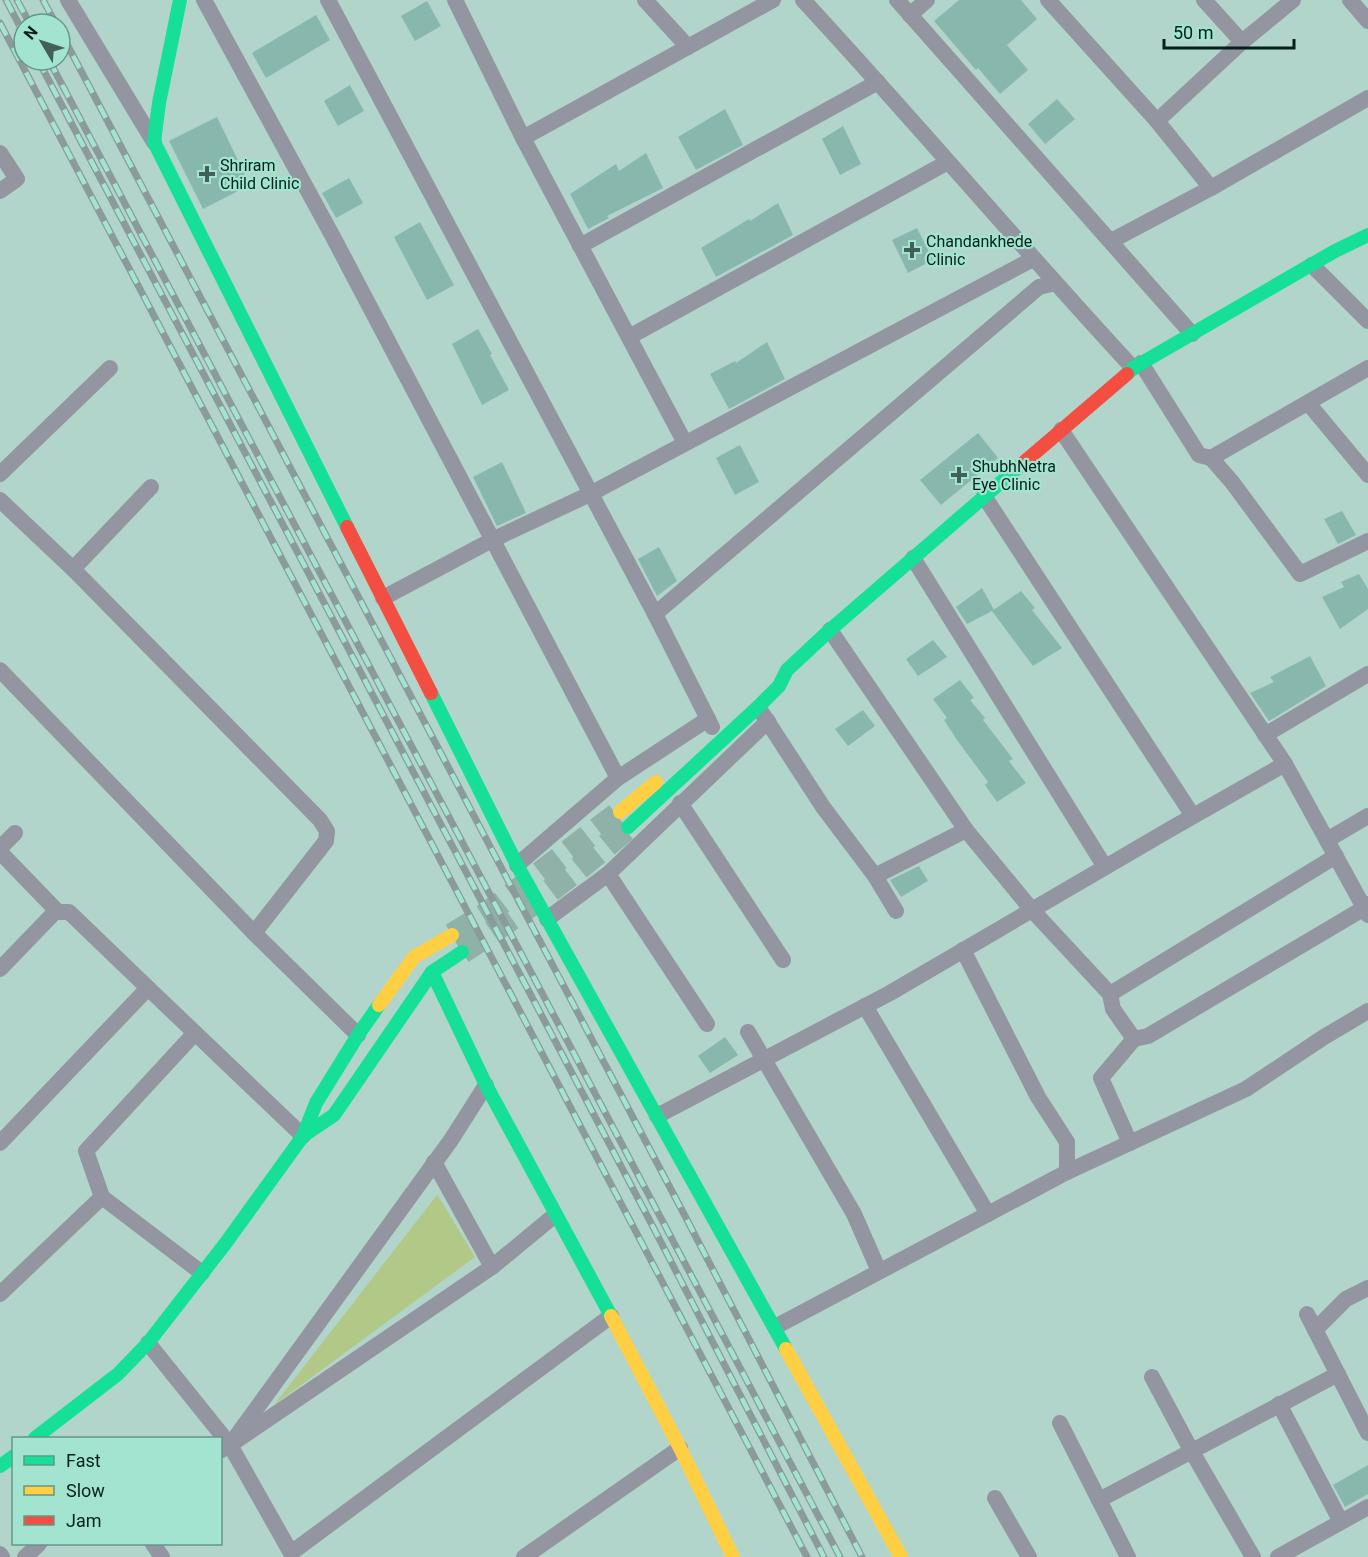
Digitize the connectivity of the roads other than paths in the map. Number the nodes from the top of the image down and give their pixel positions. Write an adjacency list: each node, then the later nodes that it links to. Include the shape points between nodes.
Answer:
1 (68, 0): 21 (street)
2 (180, 0): 21 (street)
3 (204, 0): 48 (street)
4 (328, 0): 45 (street)
5 (455, 0): 20 (street)
6 (645, 0): 16 (street)
7 (773, 0): 16 (street)
8 (803, 0): 17 (street)
9 (897, 0): 14 (street)
10 (927, 0): 14 (street)
11 (1048, 0): 19 (street)
12 (1204, 0): 15 (street)
13 (1293, 0): 15 (street)
14 (910, 15): 27 (street)
15 (1242, 42): 19 (street)
16 (687, 47): 20 (street)
17 (878, 82): 23 (street); 28 (street)
18 (1368, 98): 24 (street)
19 (1157, 121): 24 (street)
20 (523, 138): 28 (street)
21 (154, 142): 52 (street)
22 (0, 153): 25 (street, via 17,179)
23 (948, 162): 29 (street); 34 (street)
24 (1211, 188): 27 (street)
25 (0, 191)
26 (1368, 235): 30 (street)
27 (1111, 241): 33 (street)
28 (580, 246): 34 (street)
29 (1033, 259): 31 (street); 40 (street)
30 (1312, 265): 32 (street); 33 (street)
31 (1055, 283): 35 (street); 53 (street, via 1039,287)
32 (1368, 321)
33 (1192, 334): 35 (street)
34 (629, 338): 40 (street)
35 (1137, 366): 39 (street); 41 (street, via 1199,454)
36 (110, 368): 42 (street)
37 (1368, 368): 38 (street)
38 (1308, 403): 41 (street); 43 (street)
39 (1061, 430): 46 (street); 62 (street)
40 (685, 443): 45 (street)
41 (1211, 458): 49 (street, via 1299,574)
42 (0, 474)
43 (1368, 475)
44 (151, 487): 51 (street)
45 (590, 494): 48 (street); 53 (street)
46 (984, 496): 50 (street); 69 (street)
47 (0, 500): 51 (street)
48 (492, 540): 52 (street); 66 (street)
49 (1368, 541)
50 (913, 558): 54 (street); 78 (street)
51 (73, 569): 86 (street, via 327,831 326,841)
52 (383, 598): 77 (street)
53 (655, 614): 60 (street)
54 (830, 630): 56 (street); 72 (street)
55 (0, 670): 86 (street)
56 (787, 670): 58 (street); 59 (street)
57 (1368, 674): 62 (street)
58 (768, 677)
59 (763, 714): 61 (street); 67 (street); 80 (street, via 823,807)
60 (710, 723): 61 (street, via 726,715); 63 (street); 66 (street)
61 (736, 728): 71 (street)
62 (1266, 735): 64 (street)
63 (698, 742)
64 (1285, 764): 69 (street); 74 (street)
65 (668, 771): 68 (street)
66 (618, 778): 77 (street)
67 (680, 803): 79 (street); 90 (street)
68 (620, 812)
69 (1193, 816): 78 (street)
70 (1368, 816): 74 (street)
71 (628, 827)
72 (966, 830): 80 (street); 82 (street)
73 (15, 833): 75 (street)
74 (1327, 840): 76 (street)
75 (0, 850): 84 (street)
76 (1336, 856): 81 (street); 94 (street)
77 (517, 865): 85 (street)
78 (1105, 867): 82 (street)
79 (608, 874): 85 (street); 97 (street)
80 (875, 876): 83 (street)
81 (1367, 909): 101 (street, via 1148,1036)
82 (1032, 910): 88 (street); 94 (street)
83 (896, 911)
84 (58, 912): 91 (street); 93 (street, via 69,912)
85 (547, 919): 104 (street)
86 (254, 933): 100 (street)
87 (452, 935): 100 (street, via 414,957)
88 (963, 950): 95 (street); 109 (street, via 1038,1097 1067,1142)
89 (462, 952): 92 (street)
90 (783, 960)
91 (0, 969)
92 (432, 972): 103 (street); 105 (street, via 334,1115)
93 (148, 988): 99 (street); 106 (street)
94 (1110, 994): 101 (street, via 1113,1009)
95 (866, 1006): 102 (street); 111 (street)
96 (1368, 1011): 107 (street, via 1246,1089)
97 (707, 1024)
98 (748, 1032): 102 (street)
99 (194, 1034): 105 (street); 110 (street, via 86,1151)
100 (358, 1035): 105 (street, via 316,1103)
101 (1134, 1039): 107 (street, via 1101,1078)
102 (763, 1060): 104 (street); 114 (street, via 854,1214)
103 (486, 1085): 108 (street); 112 (street)
104 (657, 1116): 120 (street)
105 (303, 1136): 115 (street)
106 (0, 1143)
107 (1130, 1143): 109 (street)
108 (434, 1162): 113 (street); 130 (street)
109 (1067, 1172): 111 (street)
110 (102, 1197): 115 (street); 117 (street)
111 (988, 1214): 114 (street)
112 (555, 1215): 113 (street); 119 (street)
113 (492, 1267): 130 (street)
114 (879, 1271): 120 (street)
115 (202, 1273): 122 (street)
116 (1368, 1288): 121 (street, via 1346,1299)
117 (0, 1294)
118 (1307, 1314): 121 (street)
119 (611, 1316): 131 (street); 138 (street)
120 (775, 1327): 142 (street)
121 (1315, 1330): 123 (street)
122 (148, 1343): 128 (street, via 117,1374); 129 (street)
123 (1338, 1374): 125 (street); 127 (street)
124 (1152, 1377): 132 (street)
125 (1279, 1404): 132 (street); 136 (street)
126 (1060, 1423): 134 (street)
127 (1368, 1433)
128 (36, 1437)
129 (217, 1437)
130 (225, 1448): 138 (street)
131 (680, 1448): 140 (street); 141 (street)
132 (1191, 1450): 134 (street); 145 (street)
133 (995, 1498): 143 (street)
134 (1099, 1500): 144 (street)
135 (1368, 1507): 136 (street)
136 (1341, 1522): 146 (street)
137 (38, 1545): 139 (street)
138 (288, 1555)
139 (25, 1557)
140 (525, 1557)
141 (733, 1557)
142 (901, 1557)
143 (1029, 1557)
144 (1128, 1557)
145 (1253, 1557)
146 (1278, 1557)

